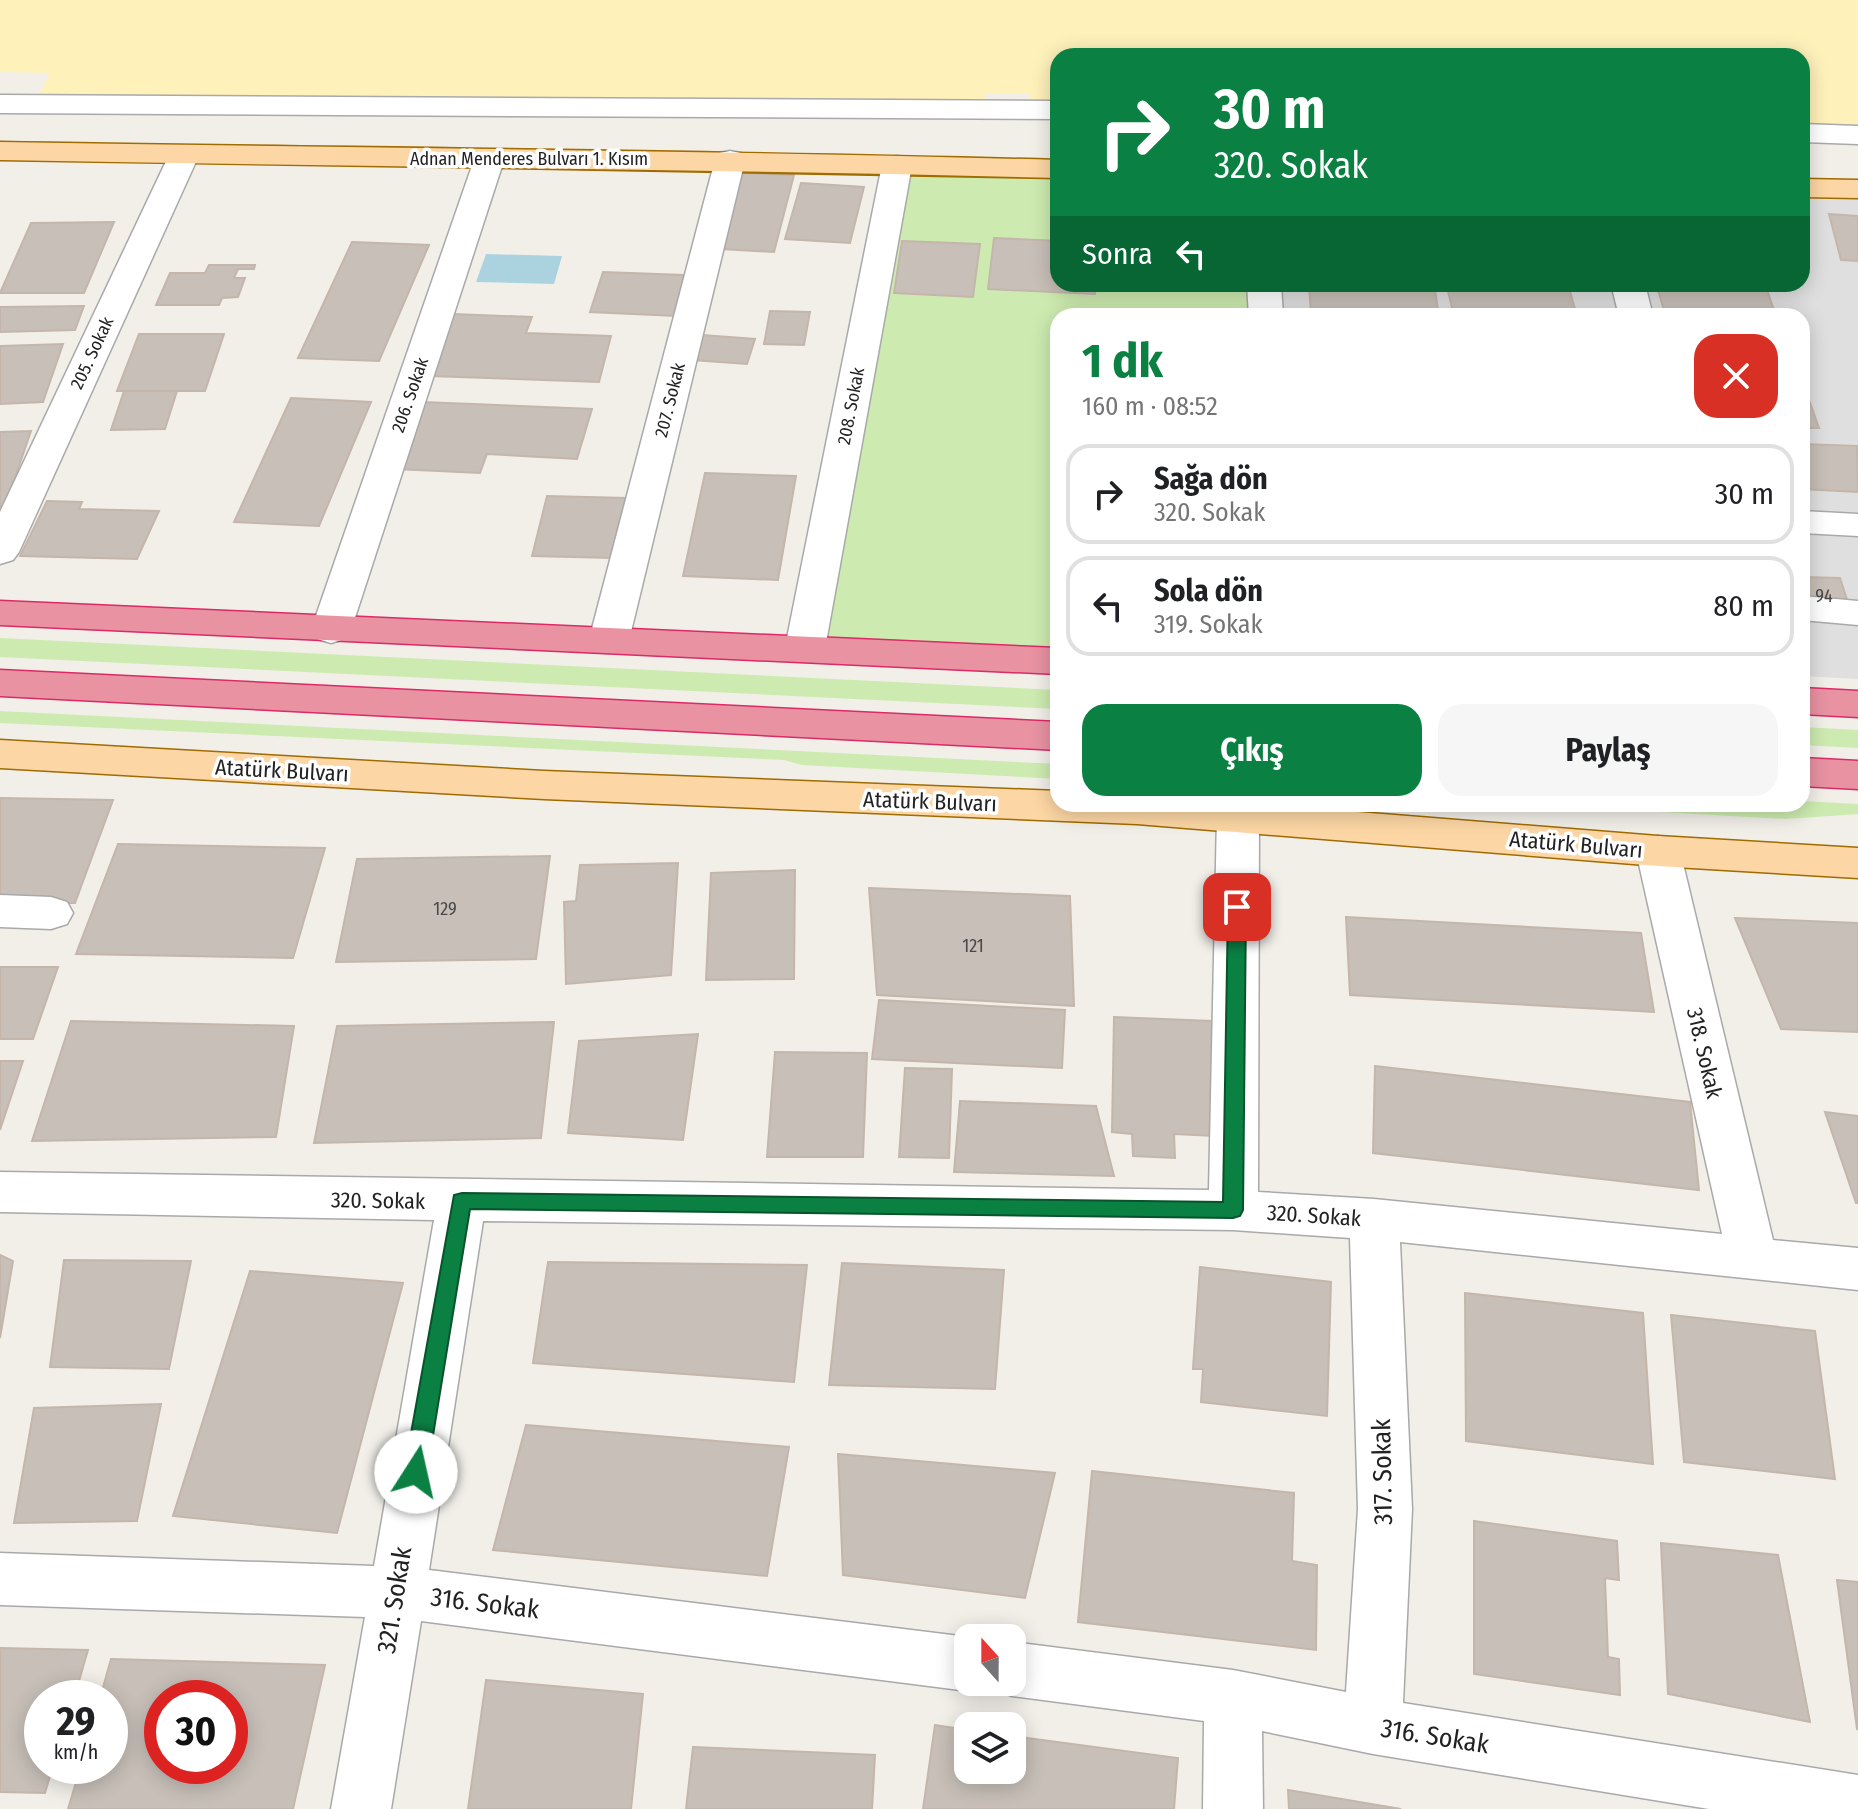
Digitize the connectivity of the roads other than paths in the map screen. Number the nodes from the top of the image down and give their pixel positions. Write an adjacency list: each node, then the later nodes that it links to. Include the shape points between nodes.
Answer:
1 (0, 104): 2 (street)
2 (1050, 110)
3 (1810, 133): 4 (street)
4 (1858, 135)
5 (0, 151): 6 (main road, Adnan Menderes Bulvarı 1. Kısım)
6 (184, 155): 7 (main road, Adnan Menderes Bulvarı 1. Kısım); 15 (street, 205. Sokak)
7 (489, 160): 8 (main road, Adnan Menderes Bulvarı 1. Kısım); 19 (street, 206. Sokak)
8 (730, 160): 9 (main road, Adnan Menderes Bulvarı 1. Kısım); 20 (street, 207. Sokak)
9 (897, 165): 10 (main road, Adnan Menderes Bulvarı 1. Kısım); 21 (street, 208. Sokak)
10 (1050, 169)
11 (1810, 188): 12 (main road)
12 (1858, 189)
13 (1810, 522): 14 (street)
14 (1858, 525)
15 (0, 552)
16 (1810, 609): 18 (street)
17 (0, 613): 19 (highway)
18 (1858, 613)
19 (331, 630): 20 (highway)
20 (609, 640): 21 (highway)
21 (805, 648): 22 (highway)
22 (1050, 661)
23 (0, 683): 26 (highway)
24 (1810, 701): 25 (highway)
25 (1858, 704)
26 (1050, 736)
27 (0, 754): 30 (main road, Atatürk Bulvarı, via 544,785)
28 (1810, 772): 29 (highway)
29 (1858, 775)
30 (1050, 804)
31 (1193, 812): 32 (main road, Atatürk Bulvarı)
32 (1238, 816): 34 (main road, Atatürk Bulvarı); 40 (street)
33 (1858, 838): 34 (main road)
34 (1658, 851): 35 (main road, Atatürk Bulvarı); 42 (street, 318. Sokak)
35 (1858, 863)
36 (0, 911): 37 (street)
37 (51, 913)
38 (0, 1192): 39 (street, 320. Sokak)
39 (462, 1201): 40 (street, 320. Sokak); 45 (street, 321. Sokak)
40 (1233, 1210): 41 (street, 320. Sokak)
41 (1374, 1219): 42 (street, 320. Sokak); 49 (street, 317. Sokak, via 1385,1509)
42 (1752, 1256): 43 (street, 320. Sokak)
43 (1858, 1269)
44 (0, 1579): 45 (street, 316. Sokak)
45 (395, 1592): 46 (street, 316. Sokak); 51 (street, 321. Sokak)
46 (954, 1662)
47 (1026, 1671): 48 (street, 316. Sokak)
48 (1233, 1697): 49 (street, 316. Sokak); 52 (street)
49 (1373, 1726): 50 (street, 316. Sokak)
50 (1858, 1804)
51 (361, 1809)
52 (1233, 1809)

